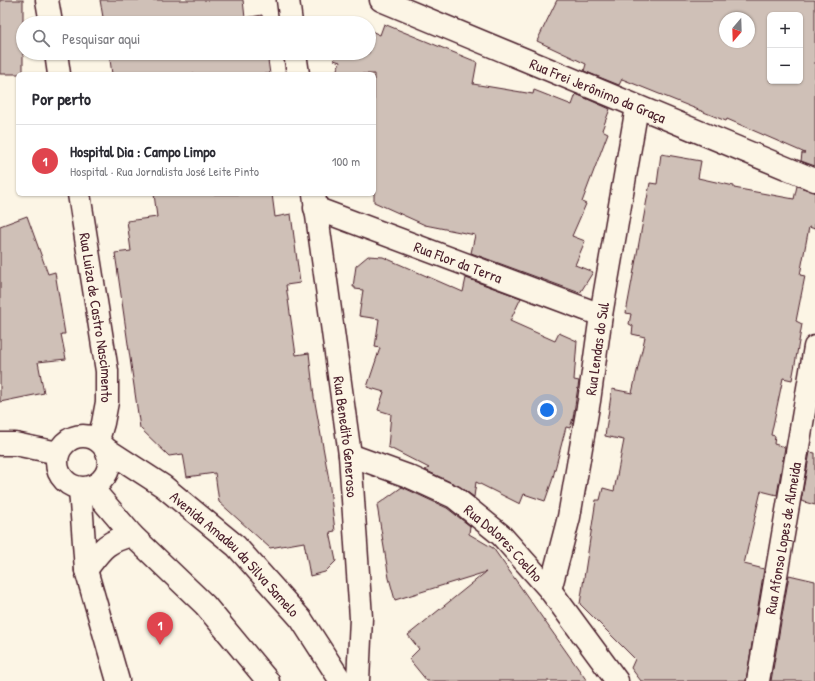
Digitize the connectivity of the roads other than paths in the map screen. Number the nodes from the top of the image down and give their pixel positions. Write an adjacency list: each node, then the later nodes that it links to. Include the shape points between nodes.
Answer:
1 (47, 0): 4 (street)
2 (288, 0): 5 (street)
3 (381, 0): 10 (street, Rua Frei Jerônimo da Graça)
4 (50, 16)
5 (290, 16)
6 (57, 60): 8 (street)
7 (296, 60): 9 (street)
8 (59, 72)
9 (298, 72)
10 (637, 106): 11 (street, Rua Frei Jerônimo da Graça); 14 (street, Rua Lendas do Sul)
11 (815, 180)
12 (78, 196): 17 (street, Rua Luiza de Castro Nascimento, via 107,371 107,402)
13 (314, 201): 14 (street, Rua Flor da Terra); 19 (street, Rua Benedito Generoso)
14 (601, 315): 23 (street, Rua Lendas do Sul, via 569,517)
15 (815, 347): 29 (street, Rua Afonso Lopes de Almeida)
16 (0, 444): 18 (street, via 15,444)
17 (102, 445): 18 (street, via 87,436 75,437 65,443); 20 (street, via 110,460 108,472 102,482); 26 (street, Avenida Amadeu da Silva Samelo, via 164,486 236,546 301,619)
18 (58, 453): 20 (street, via 57,465 60,476 69,485)
19 (350, 455): 23 (street, Rua Dolores Coelho, via 408,476 454,497 501,535); 27 (street, Rua Benedito Generoso, via 361,618)
20 (86, 488): 21 (street); 22 (street)
21 (132, 535): 22 (street, via 117,539 102,549); 25 (street, via 205,606)
22 (86, 570): 24 (street)
23 (550, 590): 28 (street, Rua Dolores Coelho)
24 (118, 681)
25 (268, 681)
26 (341, 681)
27 (358, 681)
28 (616, 681)
29 (758, 681)

